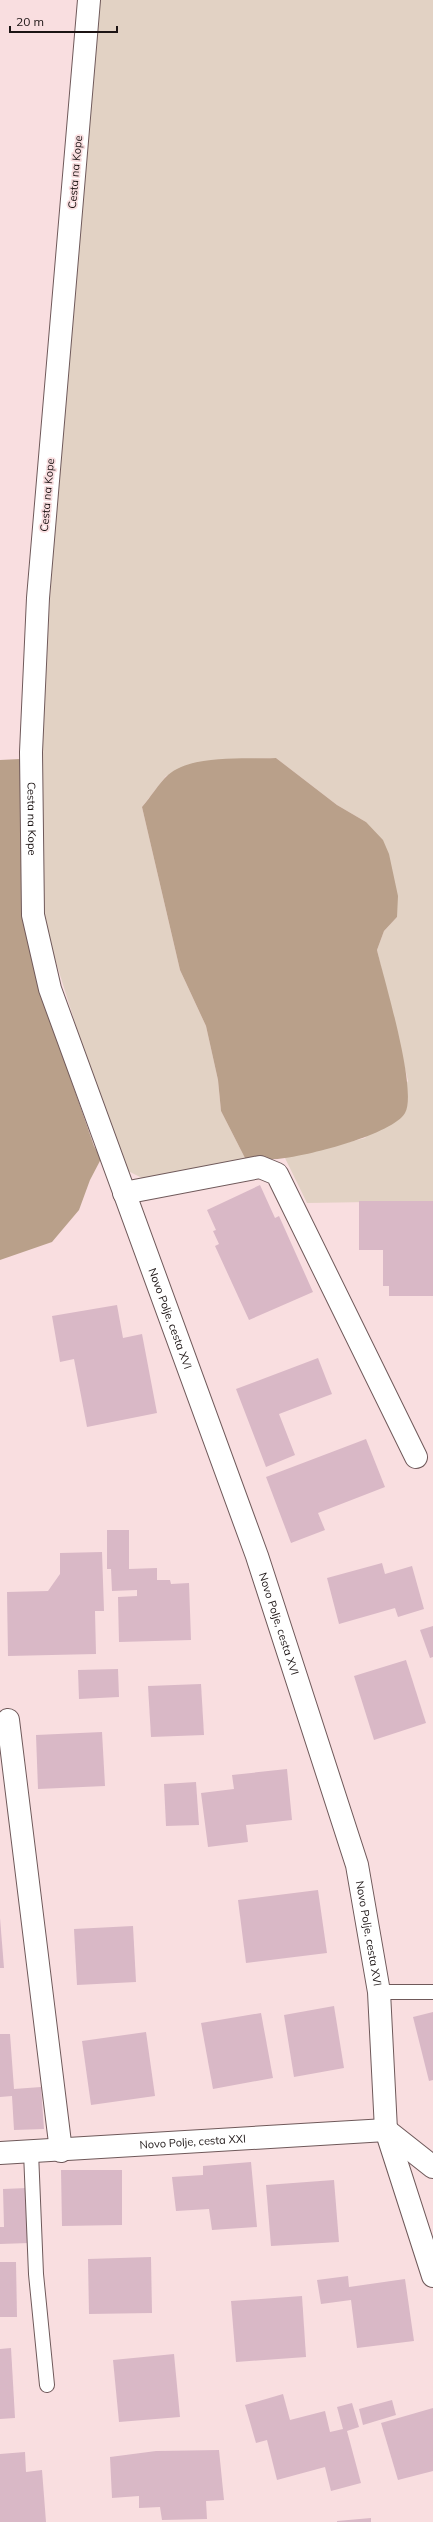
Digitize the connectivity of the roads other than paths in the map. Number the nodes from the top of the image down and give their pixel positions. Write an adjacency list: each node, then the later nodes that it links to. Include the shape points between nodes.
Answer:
1 (89, 0): 2 (street, Cesta na Kope, via 38,598 30,752 33,915)
2 (50, 989): 3 (street, Novo Polje, cesta XVI)
3 (124, 1193): 4 (street, via 260,1167 277,1174); 6 (street, Novo Polje, cesta XVI, via 260,1567 357,1865)
4 (416, 1457)
5 (8, 1720): 9 (street)
6 (379, 1992): 7 (lane); 8 (street, Novo Polje, cesta XVI)
7 (433, 1992)
8 (386, 2130): 9 (street, Novo Polje, cesta XXI); 12 (street); 13 (street, Novo Polje, cesta XVI)
9 (61, 2151): 10 (street, Novo Polje, cesta XXI)
10 (30, 2152): 11 (street, Novo Polje, cesta XXI); 14 (lane, via 36,2274)
11 (0, 2153)
12 (433, 2167)
13 (433, 2276)
14 (47, 2385)

